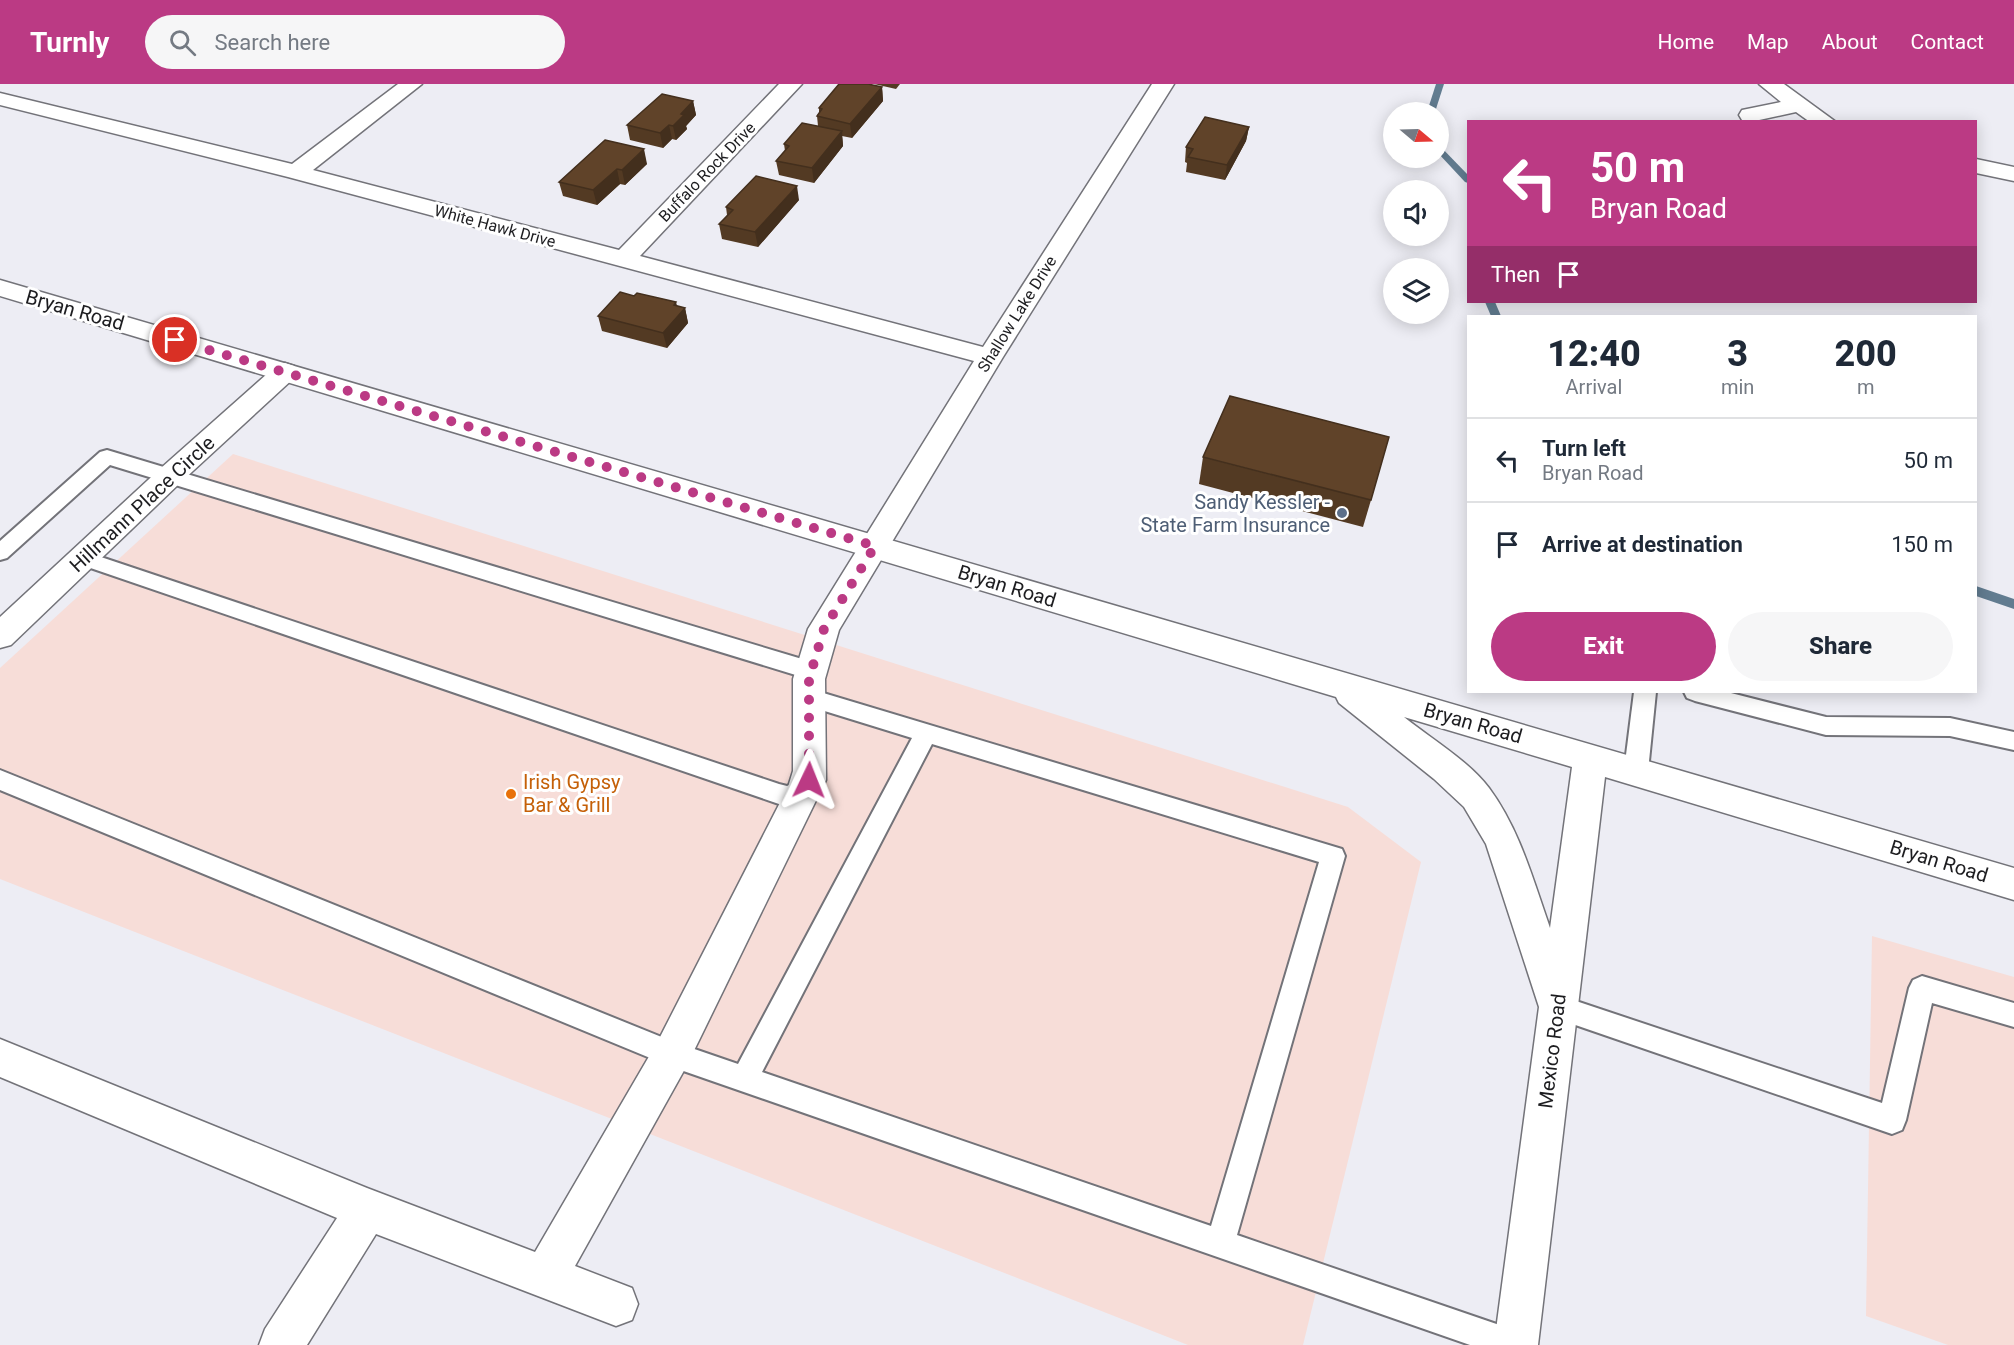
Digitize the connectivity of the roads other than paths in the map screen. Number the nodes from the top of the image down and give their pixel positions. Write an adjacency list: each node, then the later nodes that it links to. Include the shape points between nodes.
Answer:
1 (35, 84): 6 (street)
2 (411, 84): 11 (street)
3 (791, 84): 13 (street, Buffalo Rock Drive)
4 (1163, 84): 15 (street, Shallow Lake Drive)
5 (1770, 84): 7 (street)
6 (2, 102): 11 (street, White Hawk Drive)
7 (1797, 105): 8 (street); 9 (street)
8 (1750, 115)
9 (1822, 120)
10 (1977, 166): 12 (street)
11 (296, 172): 13 (street, White Hawk Drive)
12 (2014, 174)
13 (623, 260): 15 (street, White Hawk Drive)
14 (0, 288): 16 (street, Bryan Road)
15 (990, 357): 18 (street, Shallow Lake Drive)
16 (285, 372): 17 (street, Hillmann Place Circle); 18 (street, Bryan Road)
17 (171, 475): 19 (lane, via 107,457); 20 (street, Hillmann Place Circle); 22 (lane)
18 (875, 546): 22 (street, Shallow Lake Drive, via 824,629); 23 (street, Bryan Road)
19 (0, 553)
20 (83, 558): 21 (street, Hillmann Place Circle); 31 (lane, via 779,794 789,796)
21 (0, 636)
22 (811, 684): 26 (lane); 31 (street, Shallow Lake Drive)
23 (1339, 684): 28 (street, Bryan Road); 33 (street, via 1476,797 1502,838)
24 (1646, 693): 29 (lane)
25 (1699, 693): 27 (lane, via 1826,726 1950,727)
26 (926, 733): 37 (lane); 39 (lane, via 1333,856)
27 (2014, 741)
28 (1590, 757): 29 (street, Bryan Road); 33 (street, Mexico Road)
29 (1636, 771): 32 (street, Bryan Road)
30 (0, 780): 35 (lane)
31 (807, 784): 35 (street)
32 (2014, 884)
33 (1558, 1007): 34 (lane, via 1892,1120 1922,988); 43 (street, Mexico Road)
34 (2014, 1015)
35 (672, 1054): 37 (lane); 40 (street)
36 (0, 1058): 38 (street)
37 (744, 1078): 39 (lane)
38 (368, 1209): 40 (street); 42 (street)
39 (1220, 1244): 43 (lane)
40 (545, 1277): 41 (street)
41 (616, 1304)
42 (281, 1345)
43 (1515, 1345)

